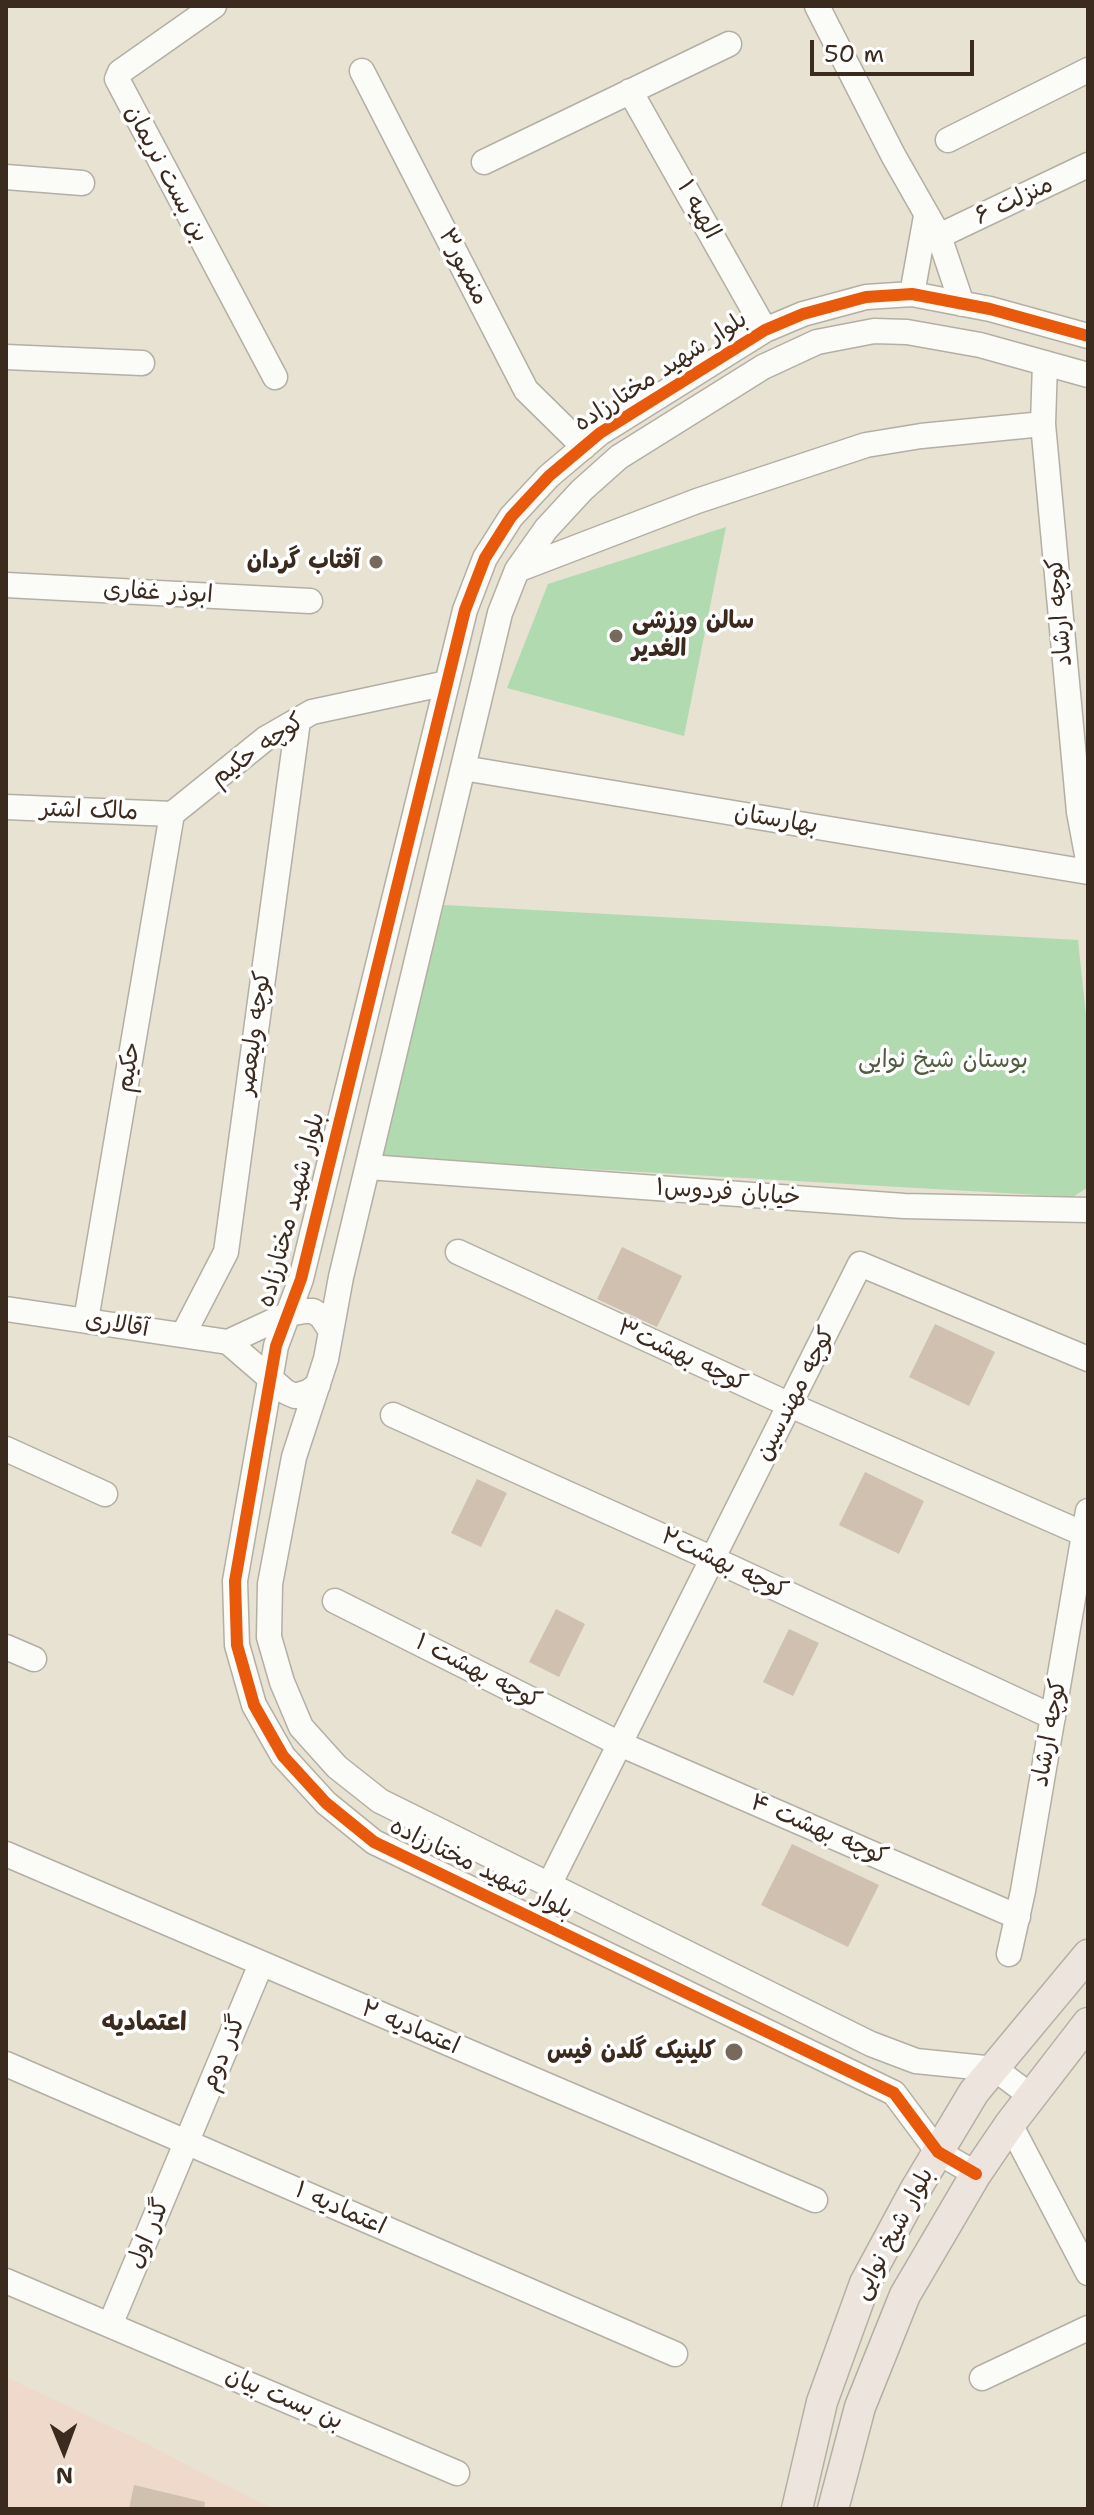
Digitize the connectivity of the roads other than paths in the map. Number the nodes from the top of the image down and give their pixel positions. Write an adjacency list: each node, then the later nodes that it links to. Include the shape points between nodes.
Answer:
1 (214, 6): 21 (street, بن بست نریمان, via 117,79)
2 (823, 8): 12 (street)
3 (729, 44): 6 (street)
4 (1088, 70): 7 (street)
5 (362, 71): 23 (street, منصور۳, via 526,390)
6 (630, 91): 8 (street); 15 (street, الهیه ۱)
7 (948, 140)
8 (484, 162)
9 (1088, 165): 12 (street, منزلت ۶)
10 (6, 177): 11 (street)
11 (82, 183)
12 (932, 226): 13 (street); 14 (street)
13 (912, 294): 14 (street, بلوار شهید مختارزاده); 15 (street, بلوار شهید مختارزاده, via 866,297)
14 (962, 304): 16 (street, بلوار شهید مختارزاده)
15 (765, 330): 23 (street, بلوار شهید مختارزاده)
16 (1088, 336)
17 (6, 357): 18 (street)
18 (142, 363)
19 (1045, 363): 20 (street, بلوار شهید مختارزاده); 22 (street, کوچه ارشاد); 24 (street, بلوار شهید مختارزاده, via 907,332 874,331 817,342 763,367 619,457 582,490)
20 (1088, 375)
21 (275, 377)
22 (1043, 424): 24 (street, via 866,445 697,501); 32 (street, کوچه ارشاد, via 1079,812)
23 (584, 447): 27 (street, بلوار شهید مختارزاده, via 511,517 485,558 465,610)
24 (517, 570): 29 (street, بلوار شهید مختارزاده, via 500,613)
25 (6, 585): 26 (street, ابوذر غفاری)
26 (310, 601)
27 (447, 683): 28 (street, کوچه حکیم, via 312,712); 38 (street, بلوار شهید مختارزاده, via 301,1279)
28 (298, 721): 31 (street, کوچه حکیم, via 265,739); 41 (street, کوچه ولیعصر, via 226,1252)
29 (463, 768): 33 (street, بهارستان); 34 (street, بلوار شهید مختارزاده)
30 (6, 807): 31 (street, مالک اشتر)
31 (172, 814): 39 (street, حکیم)
32 (1088, 860)
33 (1088, 872)
34 (368, 1167): 35 (street, خیابان فردوس۱, via 904,1206); 40 (street, بلوار شهید مختارزاده)
35 (1088, 1210)
36 (458, 1252): 46 (street, کوچه بهشت۳)
37 (6, 1309): 39 (street, آقالاری)
38 (288, 1314): 40 (street, via 313,1311); 42 (street); 44 (street, بلوار شهید مختارزاده)
39 (86, 1320): 41 (street, آقالاری)
40 (331, 1331): 45 (street, بلوار شهید مختارزاده)
41 (183, 1335): 42 (street, آقالاری)
42 (228, 1342): 44 (street)
43 (1088, 1359): 46 (street, کوچه مهندسین, via 860,1264)
44 (270, 1377): 45 (street, via 295,1396); 69 (street, بلوار شهید مختارزاده, via 235,1581 237,1645 254,1705 283,1756 326,1803 374,1842 894,2093)
45 (318, 1385): 58 (street, بلوار شهید مختارزاده, via 294,1457 270,1584 269,1637 301,1727 337,1767 380,1801)
46 (790, 1405): 50 (street, کوچه بهشت۳); 51 (street, کوچه مهندسین)
47 (393, 1415): 51 (street, کوچه بهشت۲)
48 (6, 1449): 49 (street)
49 (105, 1494)
50 (1086, 1523): 55 (street, کوچه ارشاد)
51 (713, 1559): 55 (street, کوچه بهشت۲); 56 (street, کوچه مهندسین)
52 (335, 1601): 56 (street, کوچه بهشت ۱)
53 (6, 1647): 54 (street)
54 (34, 1659)
55 (1053, 1717): 59 (street, کوچه ارشاد)
56 (620, 1744): 58 (street, کوچه مهندسین); 59 (street, کوچه بهشت ۴)
57 (6, 1854): 62 (street, اعتمادیه ۲)
58 (549, 1885): 65 (street, بلوار شهید مختارزاده, via 871,2044 916,2061)
59 (1018, 1917): 60 (street, کوچه ارشاد)
60 (1009, 1954)
61 (1088, 1955): 65 (main road, بلوار شیخ نوایی)
62 (261, 1964): 68 (street, گذر دوم); 71 (street, اعتمادیه ۲)
63 (1088, 2023): 66 (main road, بلوار شیخ نوایی)
64 (6, 2064): 68 (street, اعتمادیه ۱)
65 (995, 2069): 66 (street); 69 (main road, بلوار شیخ نوایی, via 974,2092)
66 (1031, 2096): 67 (main road, بلوار شیخ نوایی)
67 (1010, 2124): 70 (main road, بلوار شیخ نوایی); 72 (street)
68 (187, 2142): 74 (street, گذر اول); 76 (street, اعتمادیه ۱)
69 (938, 2152): 70 (street, بلوار شهید مختارزاده); 79 (main road, بلوار شیخ نوایی, via 865,2283 822,2402)
70 (976, 2174): 80 (main road, بلوار شیخ نوایی, via 905,2295 860,2407)
71 (815, 2200)
72 (1088, 2273)
73 (6, 2281): 74 (street, بن بست بیان)
74 (110, 2325): 78 (street, بن بست بیان)
75 (1088, 2328): 77 (street)
76 (675, 2354)
77 (982, 2378)
78 (457, 2473)
79 (797, 2509)
80 (833, 2509)

